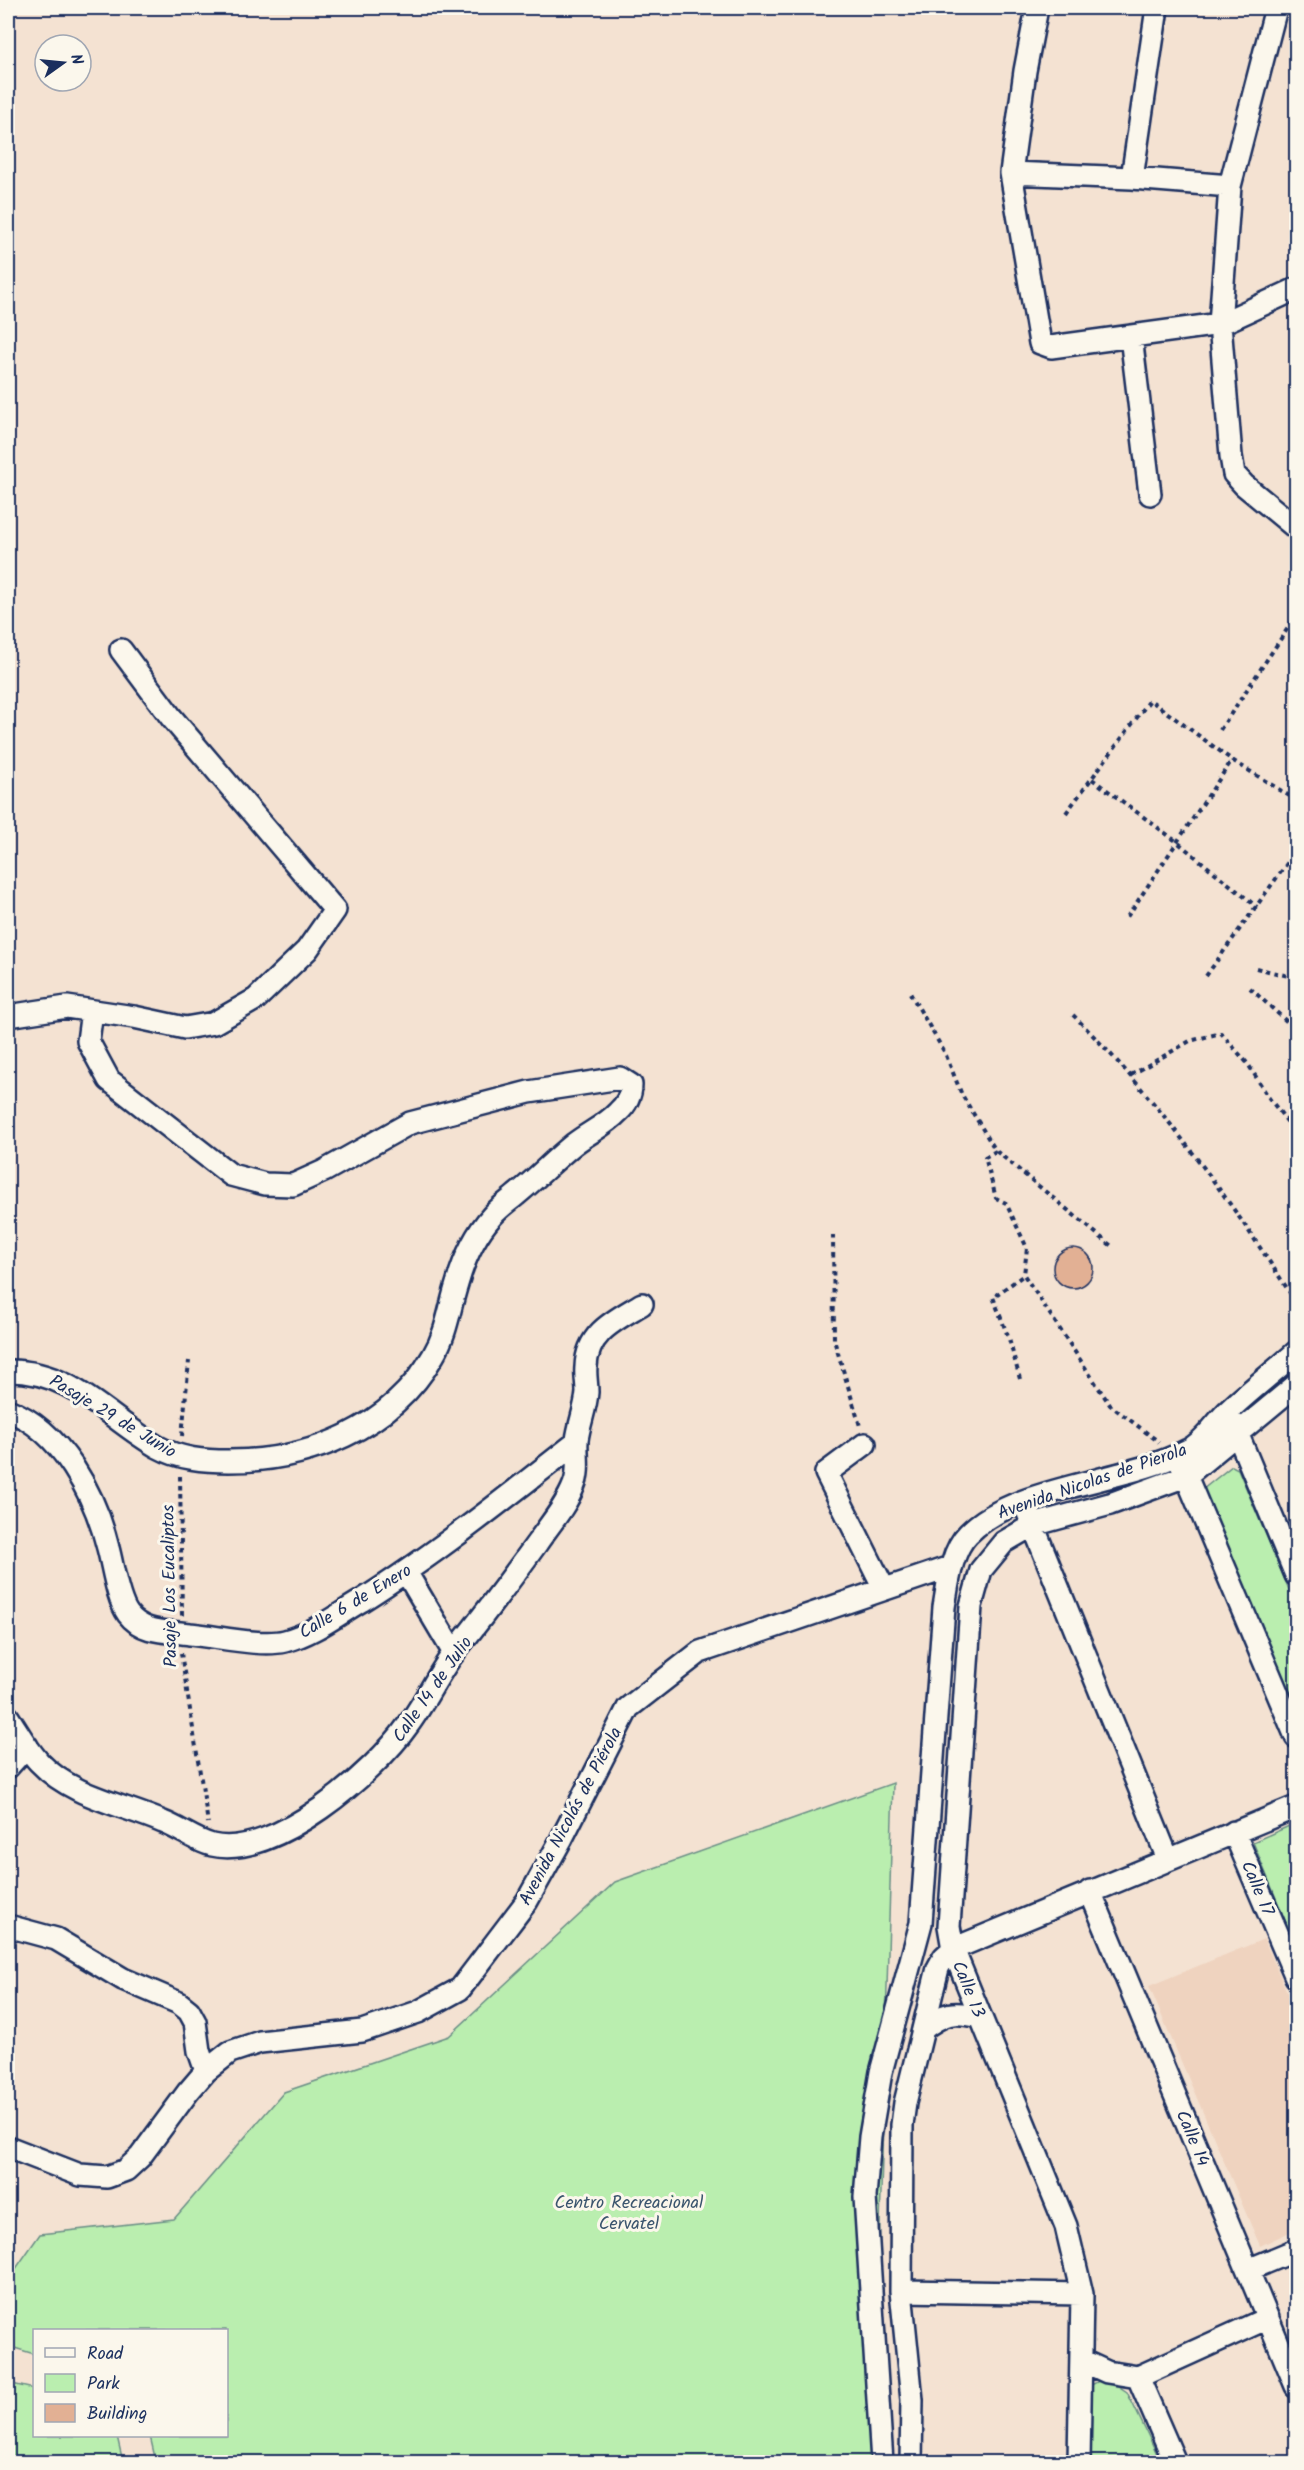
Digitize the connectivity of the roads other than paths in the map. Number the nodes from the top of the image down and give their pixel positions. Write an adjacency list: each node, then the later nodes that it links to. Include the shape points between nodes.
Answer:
1 (1037, 8): 4 (street, via 1024,71)
2 (1156, 8): 5 (street)
3 (1276, 8): 6 (street)
4 (1011, 173): 5 (street); 9 (street, via 1040,343 1051,347)
5 (1132, 178): 6 (street)
6 (1230, 186): 8 (street)
7 (1296, 289): 8 (street)
8 (1220, 324): 9 (street); 11 (street, via 1234,474)
9 (1131, 336): 10 (street)
10 (1150, 494)
11 (1296, 528)
12 (121, 650): 13 (street, via 171,717 335,910 307,950 256,999 214,1023 185,1029)
13 (92, 1011): 14 (street, via 67,1007); 17 (street, Pasaje 29 de Junio, via 88,1041 109,1080 231,1175 265,1184 293,1185 410,1123 529,1092 620,1078 631,1084 631,1094 619,1112 574,1144 501,1206 478,1234 462,1267 439,1346 421,1374 386,1410 342,1438 294,1455 249,1461 180,1456 149,1441 103,1406 61,1381 33,1372)
14 (8, 1016)
15 (642, 1304): 22 (street, Calle 14 de Julio, via 603,1328 592,1342)
16 (1296, 1353): 20 (street, Avenida Nicolas de Pierola)
17 (8, 1371)
18 (1296, 1385): 21 (street, Calle 13)
19 (8, 1410): 29 (street, Calle 6 de Enero, via 26,1419 52,1441 81,1482 101,1520 127,1613 154,1631 285,1641 322,1625)
20 (1228, 1411): 21 (street); 24 (street, Avenida Nicolas de Pierola, via 1191,1449)
21 (1238, 1434): 25 (street, Calle 13); 30 (street)
22 (577, 1442): 29 (street, Calle 6 de Enero); 32 (street, Calle 14 de Julio, via 575,1482 565,1504)
23 (865, 1444): 31 (street, via 826,1473)
24 (1177, 1456): 25 (street); 26 (street, Avenida Nicolas de Pierola)
25 (1186, 1476): 27 (street, Calle 13, via 1110,1504); 34 (street)
26 (1023, 1502): 27 (street); 28 (street, Avenida Nicolas de Pierola, via 994,1514 967,1535)
27 (1033, 1525): 39 (street); 42 (street, Calle 13, via 1004,1542 981,1570 971,1606 949,1926)
28 (950, 1567): 31 (street, Avenida Nicolás de Piérola); 56 (street, via 921,1923 881,2072 865,2197)
29 (406, 1572): 32 (street)
30 (1296, 1575)
31 (884, 1589): 46 (street, Avenida Nicolás de Piérola, via 700,1652 628,1708 527,1901 460,1989 418,2012 362,2031 260,2042 230,2052)
32 (454, 1653): 35 (street, Calle 14 de Julio, via 394,1743 330,1801 288,1830 268,1838 229,1846 212,1845 140,1812 92,1797 56,1776)
33 (8, 1717): 35 (street, Calle 14 de Julio)
34 (1296, 1737)
35 (27, 1746): 36 (street)
36 (8, 1767)
37 (1296, 1807): 38 (street)
38 (1234, 1832): 39 (street); 43 (street, Calle 17)
39 (1168, 1859): 40 (street)
40 (1090, 1891): 42 (street); 49 (street, Calle 14)
41 (8, 1926): 46 (street, via 56,1939 123,1979 179,2003 195,2022)
42 (952, 1949): 44 (street, Calle 13); 45 (street, via 938,1968)
43 (1296, 1977)
44 (981, 2017): 45 (street, via 955,2013 939,2017); 51 (street, Calle 13, via 1066,2226)
45 (923, 2029): 50 (street, via 902,2125)
46 (206, 2071): 47 (street, Avenida Nicolás de Piérola, via 126,2170 107,2177 80,2175)
47 (10, 2150)
48 (1296, 2250): 49 (street)
49 (1248, 2270): 52 (street, Calle 14)
50 (901, 2290): 51 (street); 57 (street, via 912,2388)
51 (1082, 2294): 53 (street, Calle 13)
52 (1268, 2318): 54 (street); 55 (street, Calle 14)
53 (1081, 2360): 54 (street, via 1107,2372); 58 (street, Calle 13)
54 (1138, 2377): 59 (street)
55 (1296, 2386)
56 (882, 2463)
57 (911, 2463)
58 (1079, 2463)
59 (1175, 2463)

